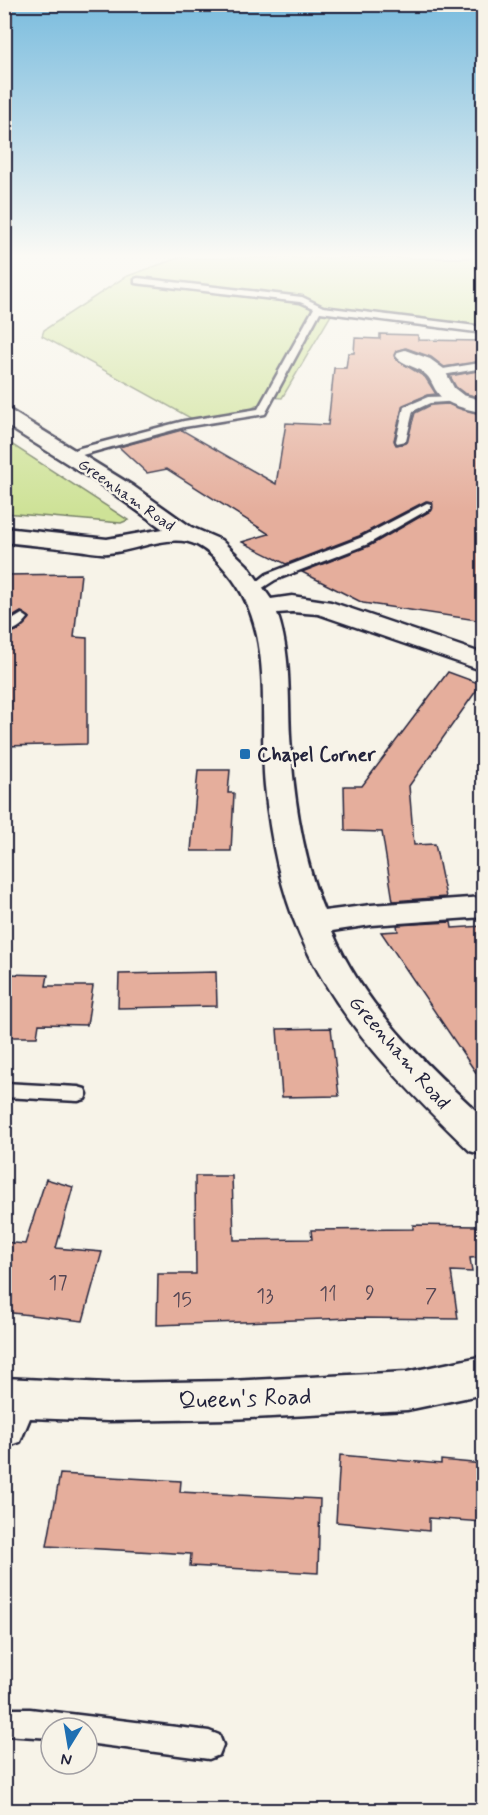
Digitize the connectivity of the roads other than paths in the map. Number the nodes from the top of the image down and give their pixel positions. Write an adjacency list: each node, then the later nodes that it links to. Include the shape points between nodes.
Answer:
1 (298, 343): 9 (lane, via 279,386 261,412 184,424)
2 (405, 356): 4 (street)
3 (480, 366): 4 (lane)
4 (437, 373): 5 (street, via 446,391)
5 (456, 399): 6 (street); 8 (lane, via 428,400 408,409)
6 (483, 407)
7 (4, 415): 9 (street, Greenham Road)
8 (401, 441)
9 (71, 455): 11 (street, Greenham Road)
10 (427, 506): 13 (lane, via 364,541 271,577)
11 (183, 532): 12 (street, via 107,546); 13 (street, Greenham Road, via 205,540 230,562)
12 (4, 535)
13 (258, 599): 16 (street, via 322,608); 18 (street, Greenham Road, via 276,669 276,748 283,816 297,880)
14 (22, 618): 15 (lane)
15 (4, 629)
16 (483, 663)
17 (483, 907): 18 (street)
18 (312, 923): 21 (street, Greenham Road, via 346,989 380,1034 428,1089)
19 (4, 1090): 20 (lane)
20 (78, 1094)
21 (483, 1141)
22 (483, 1375): 23 (street, Queen's Road, via 396,1392)
23 (8, 1408)
24 (4, 1722): 25 (lane)
25 (39, 1723)
26 (99, 1731): 27 (lane)
27 (209, 1745)

